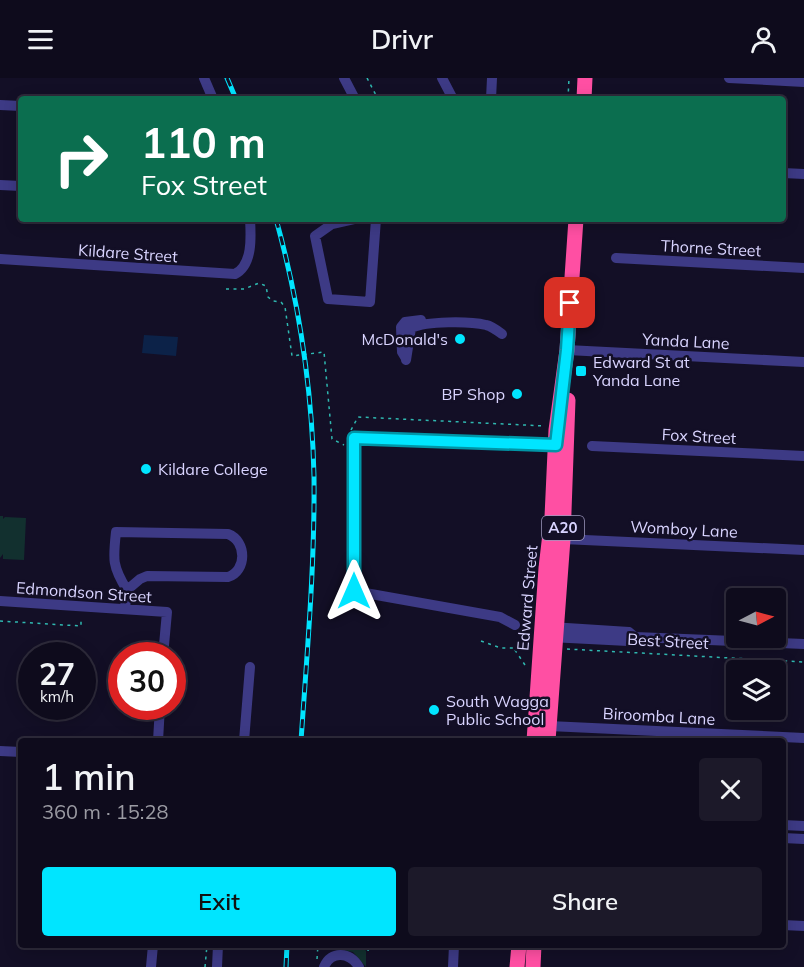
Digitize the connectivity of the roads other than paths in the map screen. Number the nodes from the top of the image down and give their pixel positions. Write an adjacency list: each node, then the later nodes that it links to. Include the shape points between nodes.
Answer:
1 (204, 78): 8 (street)
2 (344, 78): 9 (street)
3 (442, 78): 10 (street)
4 (492, 78): 11 (street)
5 (585, 78): 12 (highway)
6 (729, 78): 7 (street)
7 (804, 82)
8 (212, 96)
9 (353, 96)
10 (451, 96)
11 (490, 96)
12 (584, 96)
13 (0, 105): 14 (street)
14 (18, 106)
15 (786, 173): 16 (street)
16 (804, 174)
17 (0, 185): 18 (street)
18 (18, 186)
19 (250, 222): 24 (street, Kildare Street, via 247,260 240,272 228,275)
20 (341, 222): 21 (street, via 315,236 328,299 370,302)
21 (375, 222)
22 (576, 222): 27 (highway, Edward Street / A20)
23 (616, 258): 25 (street, Thorne Street)
24 (0, 259)
25 (804, 268)
26 (502, 334): 28 (street, via 487,325 432,322 411,328)
27 (567, 350): 29 (street, Yanda Lane); 30 (highway, Edward Street / A20)
28 (406, 360)
29 (804, 362)
30 (562, 445): 33 (highway, Edward Street / A20); 38 (street, via 351,438 354,591 500,617); 39 (highway, Edward Street / A20)
31 (592, 446): 32 (street, Fox Street)
32 (804, 456)
33 (563, 539): 34 (street, Womboy Lane); 39 (highway, Edward Street / A20)
34 (804, 550)
35 (127, 590): 35 (street, via 147,576 234,575 241,566 240,546 228,534 116,532 114,563); 37 (street)
36 (0, 601): 37 (street, Edmondson Street)
37 (125, 609): 40 (street, Edmondson Street, via 167,612)
38 (515, 625)
39 (548, 632): 41 (street, Best Street, via 629,632 635,637); 44 (highway, Edward Street / A20); 47 (highway, Edward Street / A20)
40 (164, 642)
41 (804, 644)
42 (250, 667): 46 (street)
43 (159, 720): 45 (street)
44 (549, 733): 48 (street, Biroomba Lane)
45 (158, 738)
46 (243, 738)
47 (534, 738)
48 (804, 738)
49 (0, 751): 50 (street)
50 (18, 752)
51 (786, 825): 52 (street)
52 (804, 826)
53 (786, 838): 54 (street)
54 (804, 839)
55 (786, 925): 56 (street)
56 (804, 926)
57 (153, 948): 64 (street)
58 (218, 948): 65 (street)
59 (331, 948): 63 (street)
60 (454, 948): 68 (street)
61 (519, 948): 69 (highway)
62 (534, 948): 70 (highway)
63 (334, 956): 66 (street); 67 (street, via 350,957)
64 (151, 967)
65 (217, 967)
66 (324, 967)
67 (359, 967)
68 (453, 967)
69 (517, 967)
70 (533, 967)

